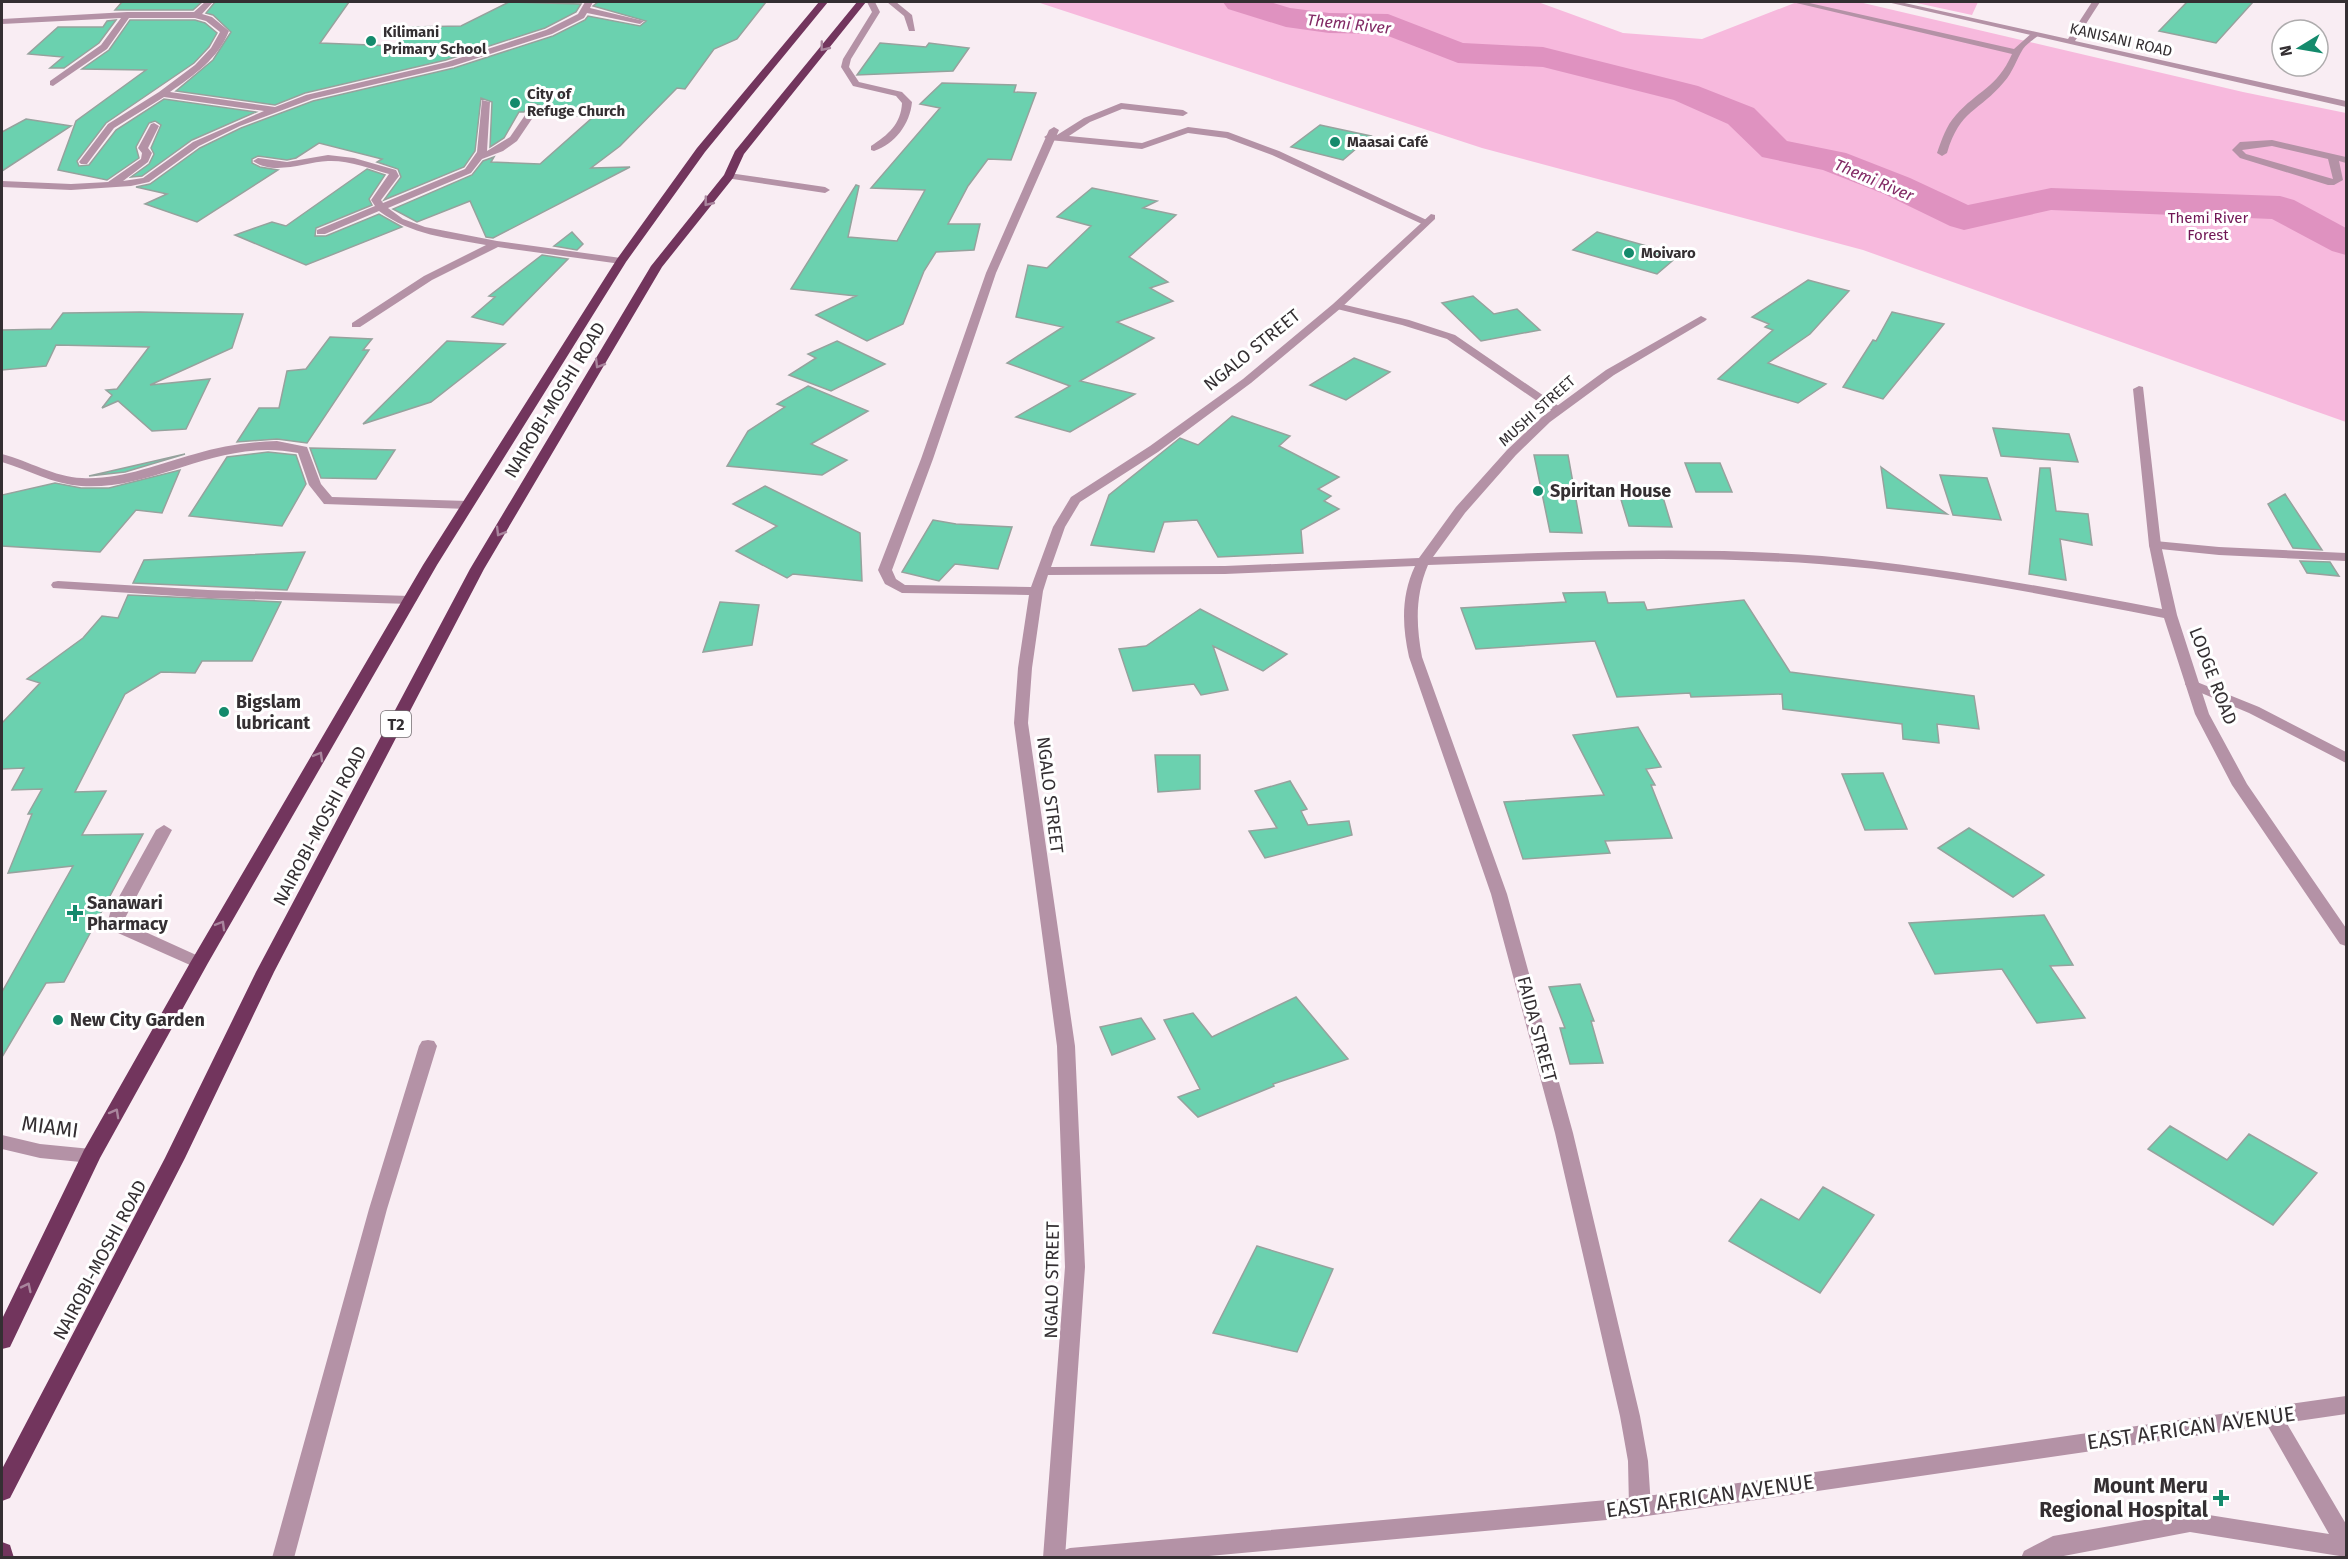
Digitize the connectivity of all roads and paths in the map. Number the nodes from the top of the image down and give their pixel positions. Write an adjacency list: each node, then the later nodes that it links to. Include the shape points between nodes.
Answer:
1 (209, 2): 11 (street)
2 (823, 2): 41 (highway, NAIROBI-MOSHI ROAD, via 701,150)
3 (861, 2): 34 (highway, NAIROBI-MOSHI ROAD / T2, one-way to 34, via 739,153)
4 (871, 2): 27 (street, via 876,12 845,67 856,84 899,94 907,102 907,111 890,139)
5 (891, 2): 14 (street, via 908,15)
6 (1797, 2): 17 (street)
7 (1891, 2): 15 (street, KANISANI ROAD)
8 (2096, 2): 16 (street)
9 (587, 6): 13 (street); 23 (street, via 570,23 505,47 450,64 348,86)
10 (127, 15): 11 (street); 12 (street); 18 (street, via 104,47)
11 (196, 15): 19 (street, via 221,26 225,31 223,38 205,60)
12 (2, 21)
13 (640, 21)
14 (912, 29)
15 (2036, 34): 16 (street, KANISANI ROAD); 17 (street, via 2022,42)
16 (2070, 42): 21 (street, KANISANI ROAD)
17 (2015, 52): 28 (street, via 2002,80 1955,120)
18 (53, 83)
19 (162, 94): 23 (street); 33 (street, via 111,126)
20 (485, 102): 29 (street)
21 (2346, 104)
22 (535, 107): 29 (street, via 514,141 500,151)
23 (276, 109): 36 (street, via 196,144 146,180)
24 (1183, 113): 26 (street, via 1121,105)
25 (154, 126): 36 (street, via 144,142 145,160)
26 (1054, 135): 42 (street, NGALO STREET, via 1142,146 1194,130 1239,139 1428,219); 54 (street, via 991,273 885,570 890,581 902,589)
27 (873, 148)
28 (1942, 153)
29 (479, 157): 38 (street, via 457,177)
30 (2333, 158): 30 (street, via 2272,143 2240,145 2237,150 2243,156 2331,183 2338,180); 31 (street)
31 (2346, 160)
32 (258, 161): 38 (street, via 287,165 328,158 386,169 394,176 376,200)
33 (84, 162)
34 (729, 176): 37 (street); 68 (highway, NAIROBI-MOSHI ROAD / T2, one-way to 68, via 657,266 477,570 265,972 175,1158)
35 (2, 184): 36 (street)
36 (110, 184)
37 (825, 190)
38 (381, 208): 39 (street); 40 (street, via 422,230)
39 (321, 232)
40 (497, 244): 41 (street); 44 (street, via 428,278)
41 (621, 261): 48 (highway, NAIROBI-MOSHI ROAD)
42 (1337, 306): 46 (street, via 1451,337); 52 (street, NGALO STREET, via 1238,388 1075,501 1059,527)
43 (1701, 320): 46 (street, MUSHI STREET, via 1623,363)
44 (356, 325)
45 (2139, 389): 49 (street, LODGE ROAD)
46 (1557, 409): 51 (street, MUSHI STREET, via 1513,450 1456,515)
47 (2, 458): 48 (street, via 64,481 95,482 219,452 278,445 303,450 315,485 328,501)
48 (468, 505): 55 (highway, NAIROBI-MOSHI ROAD)
49 (2155, 545): 50 (street); 56 (street, LODGE ROAD)
50 (2346, 557)
51 (1425, 562): 52 (street, via 1137,573); 56 (street, via 1625,554 1774,557 1939,573); 69 (street, FAIDA STREET, via 1413,590 1411,643 1499,894 1564,1133 1630,1416 1638,1461)
52 (1042, 572): 54 (street, NGALO STREET)
53 (58, 585): 55 (street)
54 (1036, 591): 74 (street, NGALO STREET, via 1021,723 1066,1047 1075,1267)
55 (410, 600): 61 (highway, NAIROBI-MOSHI ROAD, one-way to 55)
56 (2170, 615): 57 (street, LODGE ROAD)
57 (2192, 684): 58 (street, via 2254,710); 60 (street, LODGE ROAD, via 2202,714 2240,785)
58 (2346, 758)
59 (164, 830): 61 (street, via 116,921 124,929)
60 (2346, 940)
61 (199, 963): 64 (highway, NAIROBI-MOSHI ROAD, one-way to 61)
62 (428, 1046): 73 (street, via 378,1209)
63 (2, 1142): 64 (street, MIAMI)
64 (91, 1156): 65 (highway, NAIROBI-MOSHI ROAD, one-way to 64)
65 (2, 1340)
66 (2346, 1405): 67 (street, EAST AFRICAN AVENUE)
67 (2272, 1416): 69 (street, EAST AFRICAN AVENUE); 70 (street)
68 (2, 1491)
69 (1640, 1507): 75 (street, EAST AFRICAN AVENUE)
70 (2346, 1545): 76 (street, via 2190,1522 2053,1546)
71 (2, 1553): 72 (highway)
72 (2, 1557)
73 (283, 1557)
74 (1054, 1557)
75 (1070, 1557)
76 (2032, 1557)

